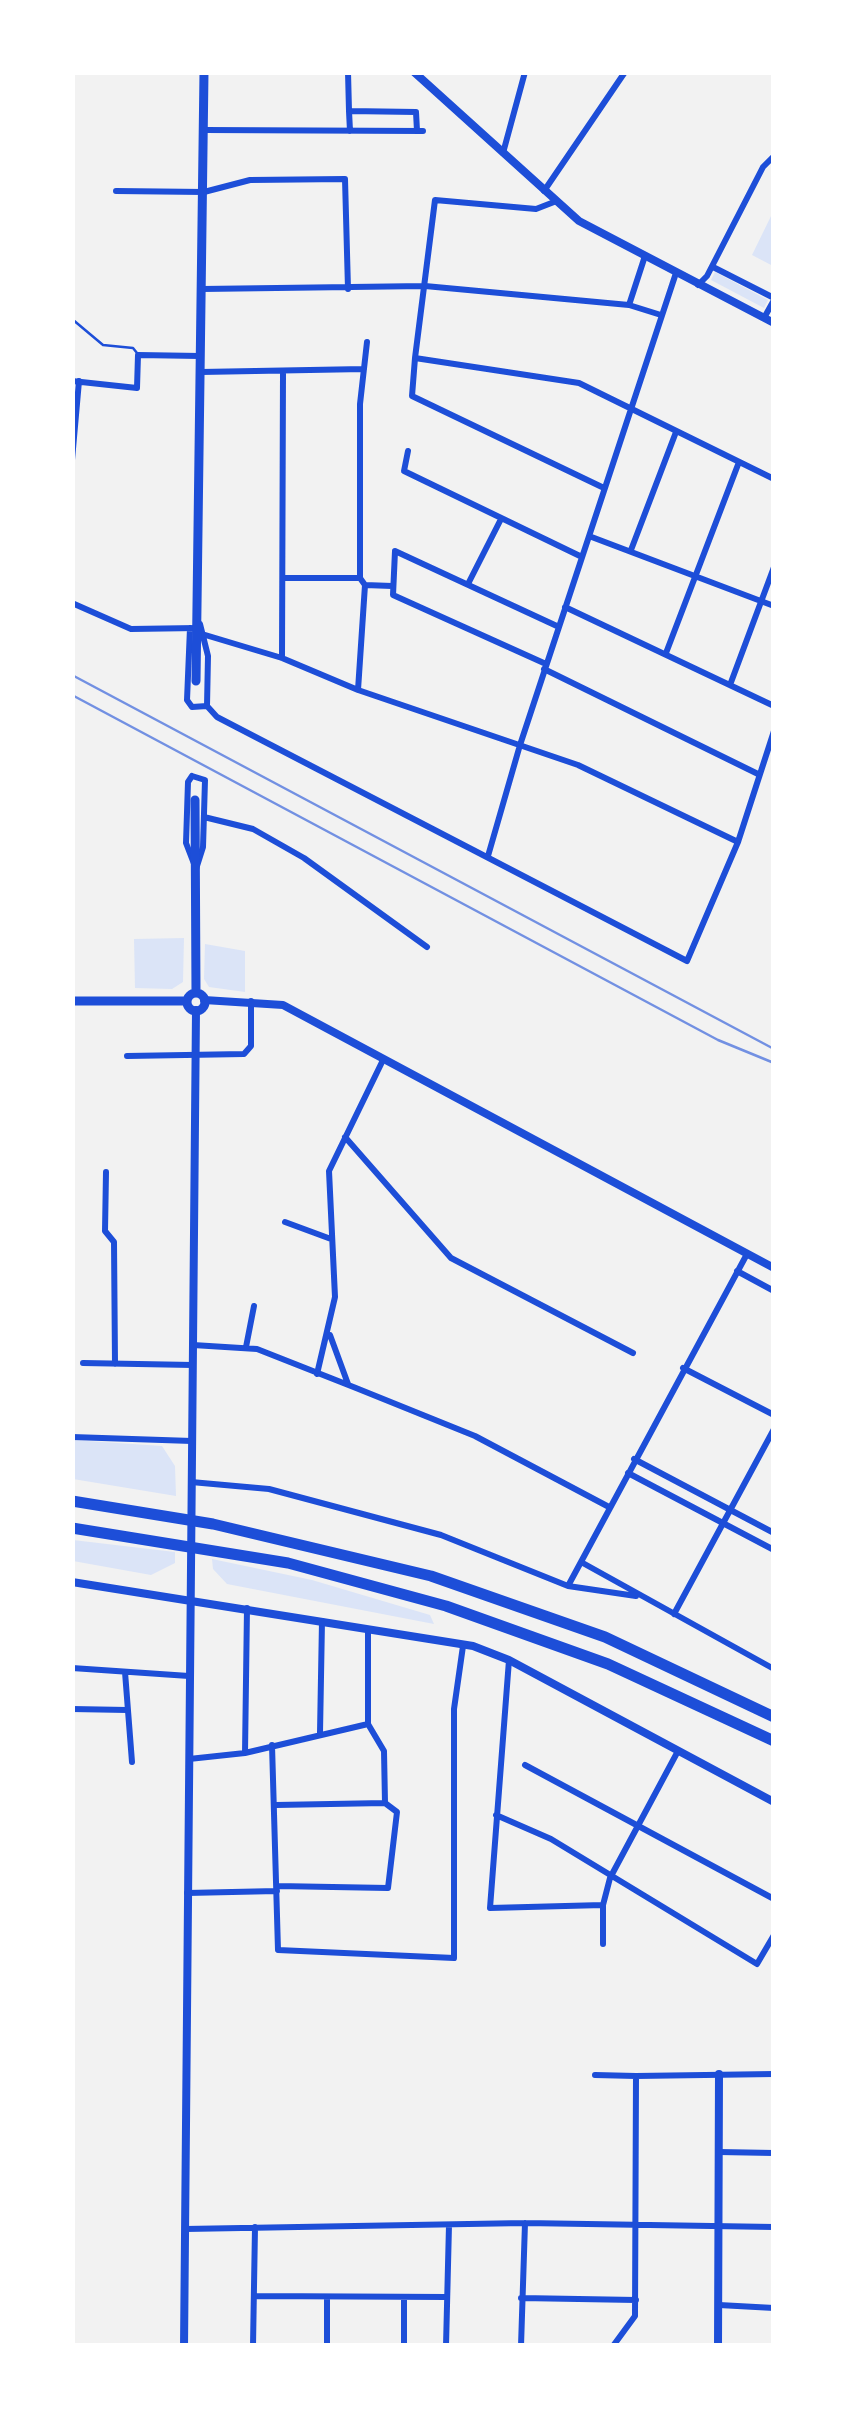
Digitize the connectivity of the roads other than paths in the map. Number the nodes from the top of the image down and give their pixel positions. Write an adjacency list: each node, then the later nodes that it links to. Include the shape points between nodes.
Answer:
1 (204, 72): 7 (main road)
2 (348, 72): 6 (street)
3 (414, 72): 9 (street)
4 (525, 72): 9 (street)
5 (625, 72): 13 (street)
6 (349, 111): 8 (street); 8 (street, via 416,112 420,131)
7 (204, 130): 8 (street); 12 (main road)
8 (350, 131)
9 (502, 154): 13 (street)
10 (772, 156): 16 (street)
11 (116, 191): 12 (street)
12 (204, 192): 20 (street, via 250,180 346,179); 21 (main road)
13 (543, 192): 14 (street)
14 (554, 202): 15 (street); 19 (street, via 536,209 435,200)
15 (644, 259): 17 (street); 23 (street)
16 (712, 266): 18 (street); 22 (street)
17 (676, 274): 18 (street); 24 (street)
18 (698, 284): 25 (street)
19 (425, 286): 20 (street); 23 (street); 31 (street)
20 (348, 288): 21 (street)
21 (202, 290): 30 (main road)
22 (774, 299): 25 (street)
23 (630, 305): 24 (street)
24 (661, 315): 36 (street)
25 (764, 318): 27 (street)
26 (72, 319): 29 (lane, via 103,344 133,348)
27 (774, 323)
28 (367, 342): 32 (street)
29 (138, 355): 30 (street); 35 (street, via 137,388)
30 (201, 356): 33 (main road)
31 (415, 358): 36 (street, via 579,382); 42 (street, via 412,396)
32 (364, 369): 34 (street); 50 (street)
33 (201, 372): 34 (street); 58 (main road)
34 (283, 372): 49 (street)
35 (76, 381): 39 (street)
36 (629, 410): 37 (street); 42 (street)
37 (676, 432): 40 (street); 45 (street)
38 (408, 451): 43 (street, via 404,471)
39 (72, 460)
40 (739, 462): 41 (street); 48 (street)
41 (774, 479)
42 (604, 488): 44 (street)
43 (501, 519): 46 (street); 51 (street)
44 (589, 536): 45 (street); 46 (street)
45 (631, 550): 48 (street)
46 (582, 557): 56 (street)
47 (774, 567): 53 (street)
48 (697, 574): 53 (street); 59 (street)
49 (285, 578): 50 (street); 60 (street)
50 (363, 582): 52 (street); 64 (street)
51 (468, 584): 52 (street, via 395,551); 57 (street)
52 (392, 586): 61 (street, via 394,595)
53 (761, 601): 55 (street); 63 (street)
54 (72, 603): 58 (street, via 130,630)
55 (774, 606)
56 (565, 608): 57 (street); 59 (street)
57 (558, 627): 61 (street)
58 (196, 630): 60 (street); 62 (main road); 65 (street, via 208,656); 65 (street, via 187,700 192,707)
59 (666, 652): 63 (street)
60 (282, 658): 64 (street)
61 (545, 667): 68 (street); 69 (street)
62 (196, 681)
63 (730, 684): 66 (street)
64 (358, 690): 68 (street)
65 (207, 706): 73 (street)
66 (774, 706)
67 (774, 731): 69 (street)
68 (520, 745): 72 (street, via 578,764); 73 (street)
69 (758, 774): 72 (street)
70 (196, 800): 74 (main road)
71 (204, 818): 74 (street); 74 (street, via 205,780 192,776 186,844); 75 (street, via 253,829 304,858)
72 (738, 842): 73 (street, via 687,961)
73 (488, 856)
74 (196, 869): 76 (main road)
75 (427, 948)
76 (200, 997): 78 (main road); 79 (street); 80 (main road)
77 (72, 1001): 78 (main road)
78 (187, 1001): 80 (main road)
79 (252, 1001): 81 (street, via 249,1051); 83 (street, via 283,1006)
80 (196, 1010): 81 (street)
81 (196, 1055): 82 (street); 94 (street)
82 (127, 1056)
83 (383, 1060): 84 (street); 88 (street)
84 (345, 1137): 87 (street, via 329,1171); 96 (street, via 451,1258)
85 (106, 1172): 98 (street)
86 (285, 1222): 87 (street)
87 (331, 1239): 93 (street, via 335,1296)
88 (746, 1254): 89 (street); 90 (street)
89 (774, 1268)
90 (737, 1271): 91 (street); 100 (street)
91 (774, 1291)
92 (254, 1306): 95 (street)
93 (329, 1332): 101 (street); 102 (street)
94 (193, 1346): 95 (street); 99 (street)
95 (246, 1347): 101 (street)
96 (633, 1353)
97 (83, 1363): 98 (street)
98 (116, 1364): 99 (street)
99 (193, 1365): 106 (street)
100 (684, 1368): 103 (street); 107 (street)
101 (317, 1374): 102 (street)
102 (348, 1385): 111 (street, via 475,1436)
103 (774, 1415)
104 (774, 1428): 112 (street)
105 (72, 1437): 106 (street)
106 (192, 1442): 109 (street)
107 (634, 1458): 108 (street); 112 (street)
108 (628, 1473): 111 (street); 113 (street)
109 (192, 1482): 119 (street, via 269,1488 441,1535); 121 (street)
110 (72, 1501): 134 (highway, via 367,1557 605,1637)
111 (609, 1508): 117 (street)
112 (730, 1510): 113 (street); 115 (street)
113 (723, 1523): 116 (street); 123 (street)
114 (72, 1528): 137 (highway, via 305,1568 530,1633)
115 (774, 1533)
116 (774, 1550)
117 (581, 1562): 119 (street); 120 (street)
118 (72, 1582): 121 (street)
119 (568, 1586): 120 (street)
120 (644, 1597): 123 (street)
121 (190, 1599): 122 (street); 131 (street)
122 (247, 1608): 124 (street); 140 (street)
123 (674, 1614): 129 (street)
124 (322, 1621): 125 (street); 136 (street)
125 (368, 1630): 126 (street); 135 (street)
126 (463, 1646): 127 (street); 150 (street, via 454,1710 454,1958 278,1950)
127 (509, 1660): 139 (street); 147 (street)
128 (72, 1668): 130 (street)
129 (774, 1669)
130 (124, 1672): 131 (street); 133 (street)
131 (189, 1676): 141 (street)
132 (72, 1709): 133 (street)
133 (126, 1710): 142 (street)
134 (774, 1717)
135 (368, 1724): 136 (street); 145 (street, via 384,1751)
136 (320, 1733): 138 (street)
137 (774, 1742)
138 (272, 1745): 140 (street); 146 (street)
139 (678, 1751): 144 (street); 148 (street)
140 (245, 1752): 141 (street)
141 (188, 1759): 151 (street)
142 (132, 1762)
143 (524, 1764): 148 (street)
144 (774, 1802)
145 (385, 1804): 146 (street); 150 (street, via 397,1812 388,1888)
146 (276, 1805): 150 (street)
147 (496, 1815): 149 (street); 153 (street, via 490,1908)
148 (638, 1828): 149 (street); 152 (street)
149 (610, 1878): 153 (street); 154 (street, via 757,1964)
150 (277, 1889): 151 (street)
151 (187, 1893): 168 (street)
152 (774, 1898)
153 (602, 1905): 155 (street)
154 (774, 1935)
155 (604, 1944)
156 (719, 2074): 157 (street); 159 (street); 160 (street)
157 (774, 2074)
158 (595, 2075): 159 (street)
159 (636, 2076): 164 (street)
160 (719, 2152): 161 (street); 165 (street)
161 (774, 2153)
162 (525, 2223): 163 (street); 164 (street); 172 (street)
163 (449, 2225): 166 (street); 171 (street)
164 (636, 2225): 165 (street); 174 (street)
165 (718, 2226): 167 (street); 175 (street)
166 (255, 2227): 168 (street); 169 (street)
167 (774, 2227)
168 (185, 2229): 177 (street)
169 (254, 2296): 170 (street); 178 (street)
170 (327, 2297): 173 (street); 179 (street)
171 (446, 2297): 173 (street); 181 (street)
172 (521, 2298): 174 (street); 182 (street)
173 (404, 2299): 180 (street)
174 (636, 2300): 183 (street, via 633,2320)
175 (719, 2305): 176 (street); 184 (street)
176 (774, 2308)
177 (184, 2346)
178 (254, 2346)
179 (327, 2346)
180 (404, 2346)
181 (446, 2346)
182 (522, 2346)
183 (613, 2346)
184 (718, 2346)

